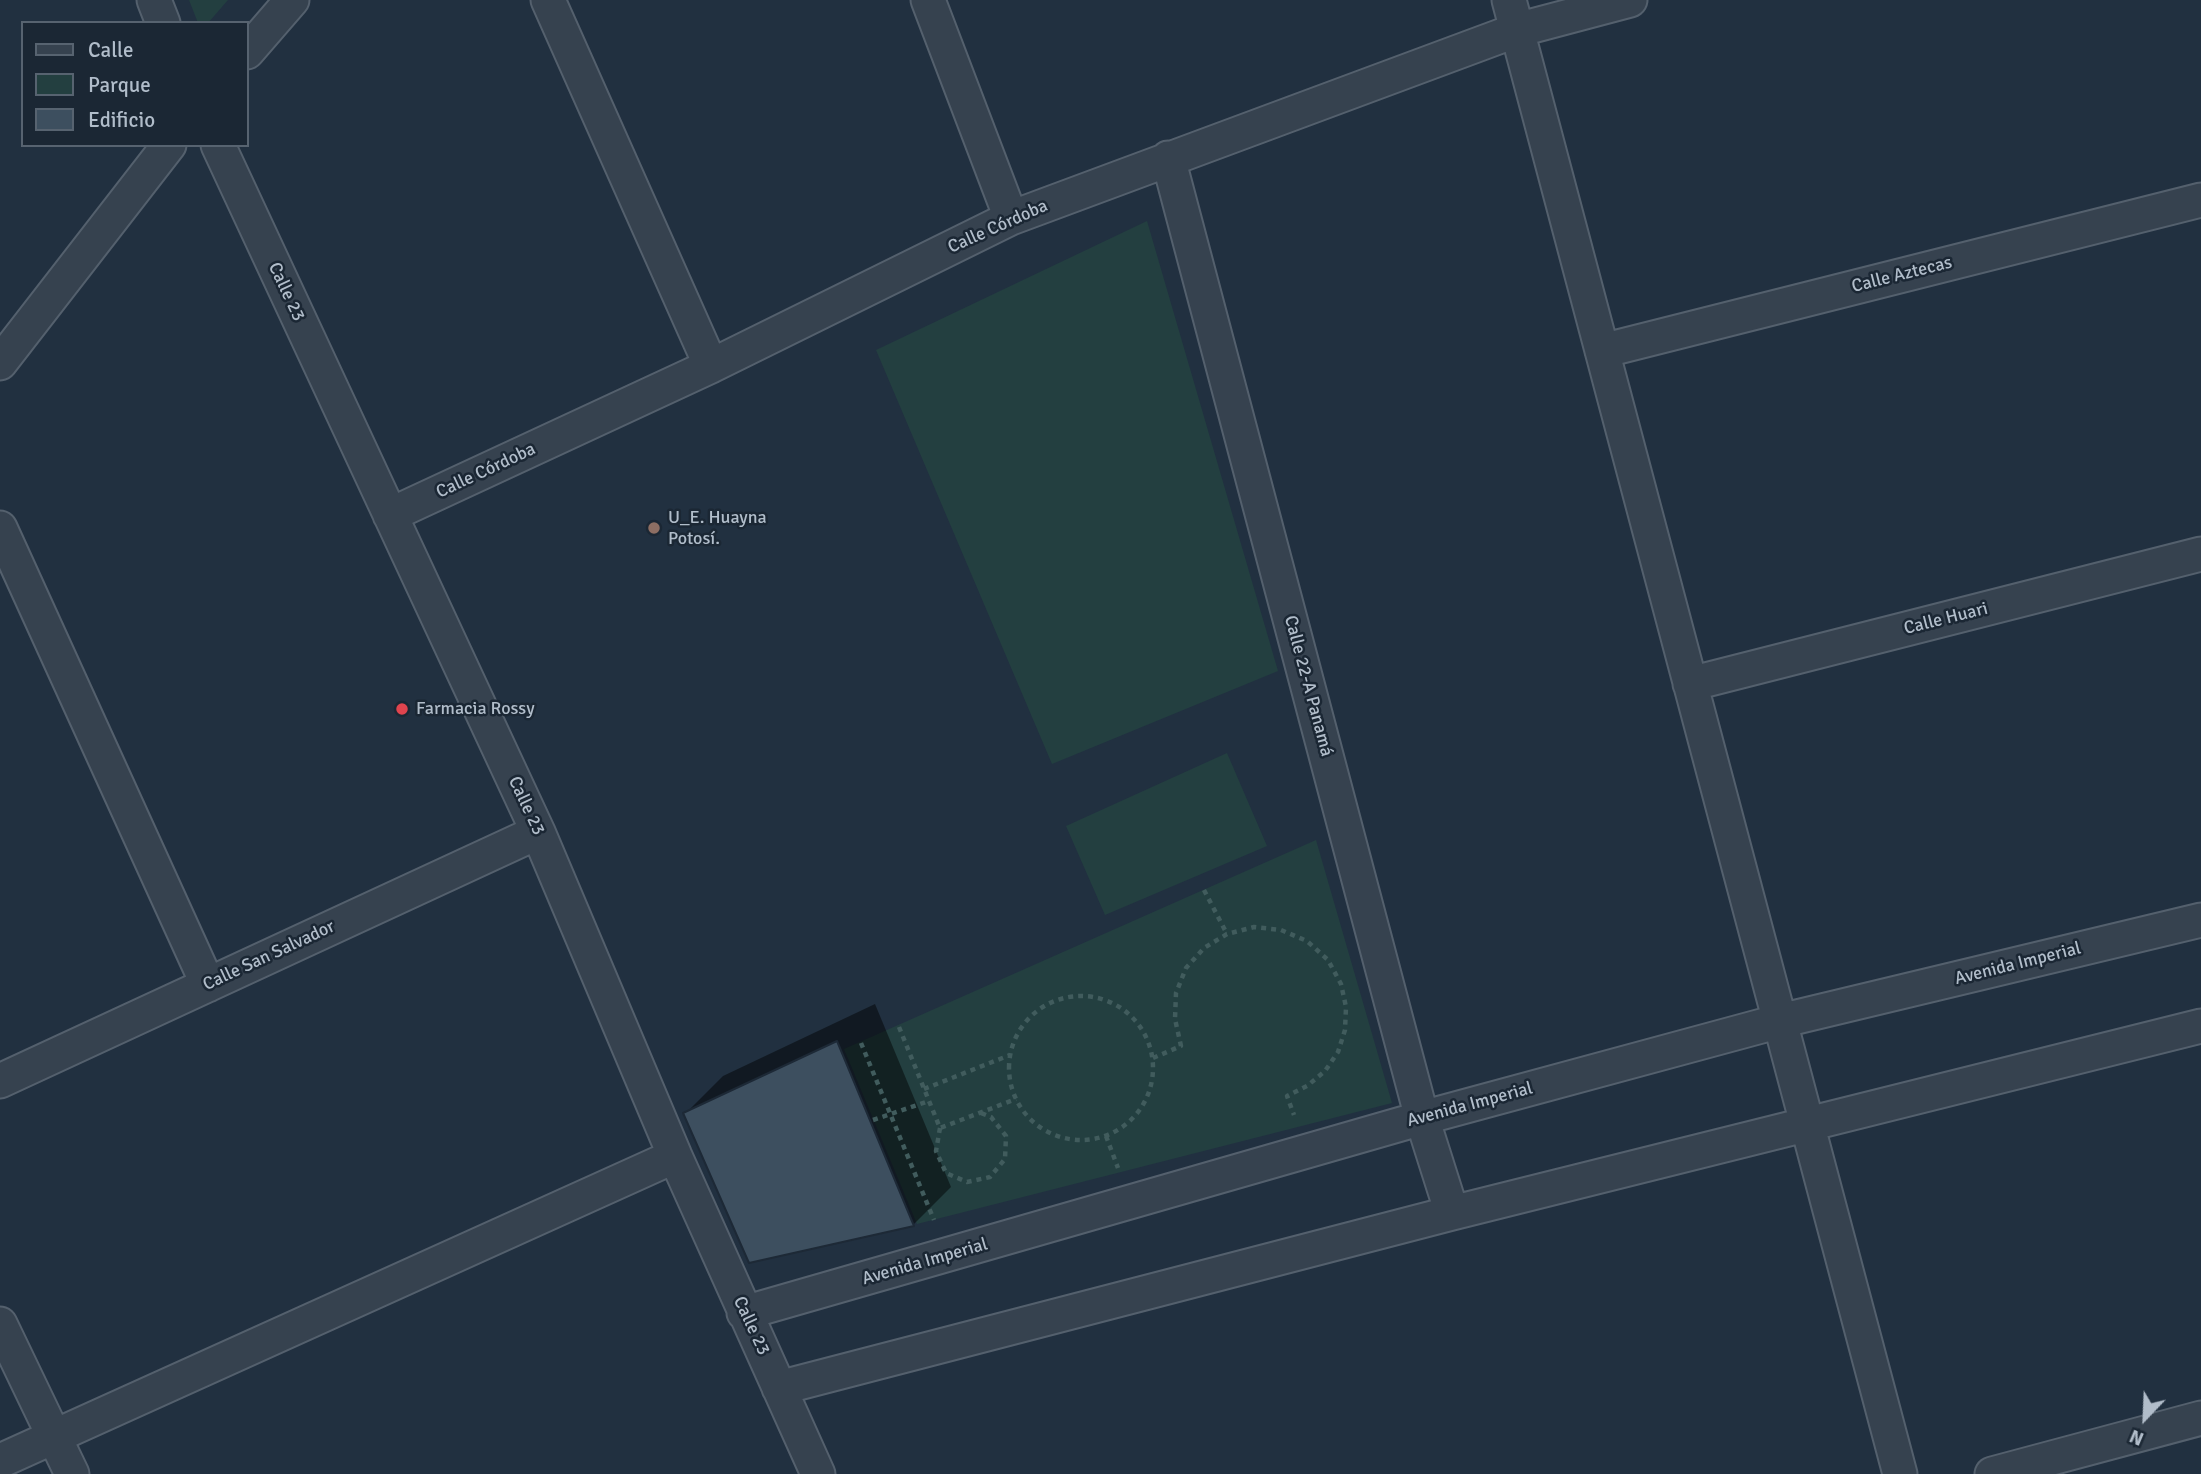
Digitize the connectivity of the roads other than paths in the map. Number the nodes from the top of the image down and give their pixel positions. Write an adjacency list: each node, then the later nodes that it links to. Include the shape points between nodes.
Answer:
1 (154, 0): 7 (street)
2 (292, 0): 8 (street)
3 (548, 0): 16 (street)
4 (928, 0): 13 (street)
5 (1630, 0): 6 (street, Calle Córdoba)
6 (1513, 15): 11 (street, Calle Córdoba); 14 (street)
7 (162, 21)
8 (248, 51)
9 (167, 147): 15 (street)
10 (219, 147): 17 (street, Calle 23)
11 (1168, 158): 13 (street, Calle Córdoba); 27 (street, Calle 22-A Panamá)
12 (2201, 200): 14 (street, Calle Aztecas)
13 (1011, 219): 16 (street, Calle Córdoba)
14 (1602, 351): 20 (street)
15 (0, 363)
16 (711, 366): 17 (street, Calle Córdoba)
17 (390, 515): 21 (street, Calle 23)
18 (0, 528): 23 (street)
19 (2201, 554): 20 (street, Calle Huari)
20 (1690, 684): 24 (street)
21 (538, 832): 23 (street, Calle San Salvador); 29 (street, Calle 23)
22 (2201, 919): 24 (street, Avenida Imperial)
23 (208, 985): 26 (street, Calle San Salvador)
24 (1780, 1021): 27 (street, Avenida Imperial); 28 (street)
25 (2201, 1026): 28 (street)
26 (0, 1080)
27 (1422, 1118): 30 (street, Calle 22-A Panamá); 31 (street, Avenida Imperial)
28 (1807, 1125): 30 (street); 39 (street)
29 (675, 1156): 31 (street, Calle 23); 35 (street)
30 (1452, 1213): 33 (street)
31 (744, 1313): 33 (street, Calle 23)
32 (0, 1324): 35 (street)
33 (779, 1388): 37 (street, Calle 23)
34 (2201, 1418): 40 (street)
35 (55, 1437): 36 (street); 38 (street)
36 (0, 1461)
37 (806, 1470)
38 (72, 1474)
39 (1900, 1474)
40 (1992, 1474)

